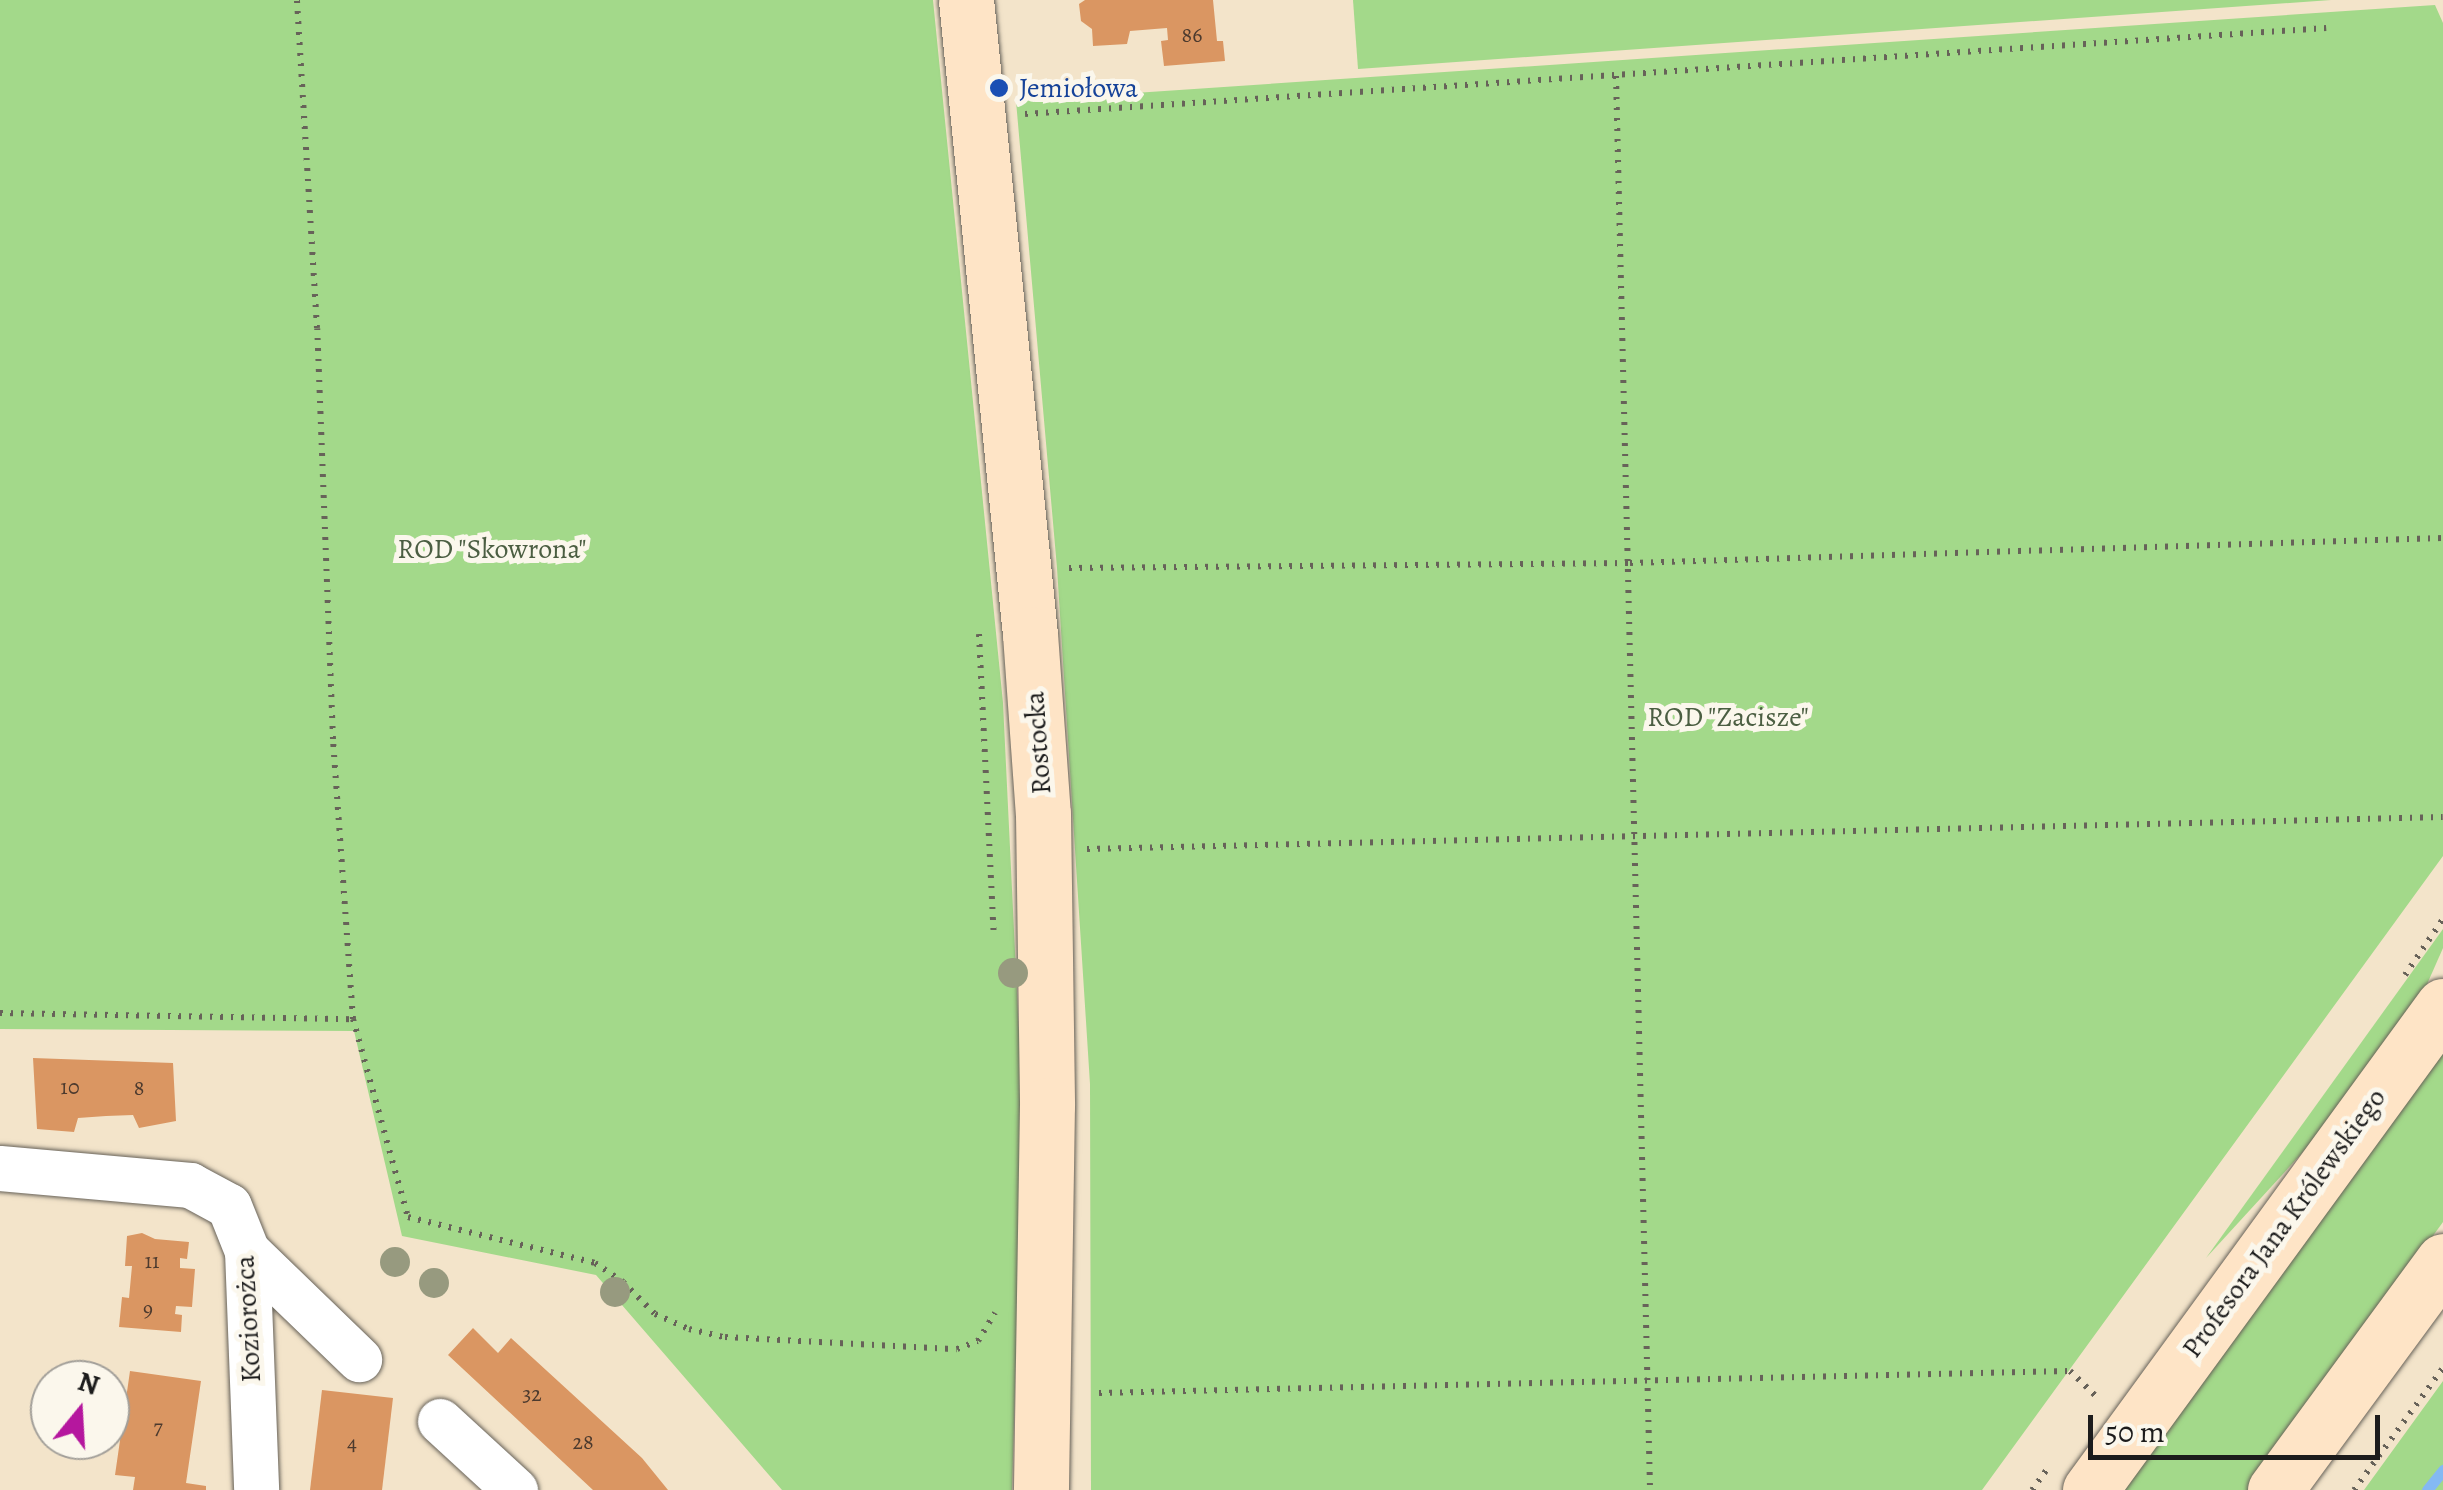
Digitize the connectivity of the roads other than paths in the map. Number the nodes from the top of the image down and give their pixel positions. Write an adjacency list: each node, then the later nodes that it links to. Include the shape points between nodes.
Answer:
1 (966, 0): 10 (street, Rostocka, via 1043,814)
2 (2443, 1006): 11 (street, Profesora Jana Królewskiego)
3 (0, 1168): 4 (street, Koziorożca, via 190,1185 228,1206)
4 (247, 1251): 6 (street); 8 (street, Koziorożca)
5 (2443, 1261): 12 (street)
6 (359, 1359)
7 (440, 1422): 9 (street)
8 (256, 1490)
9 (515, 1490)
10 (1041, 1490)
11 (2090, 1490)
12 (2275, 1490)

